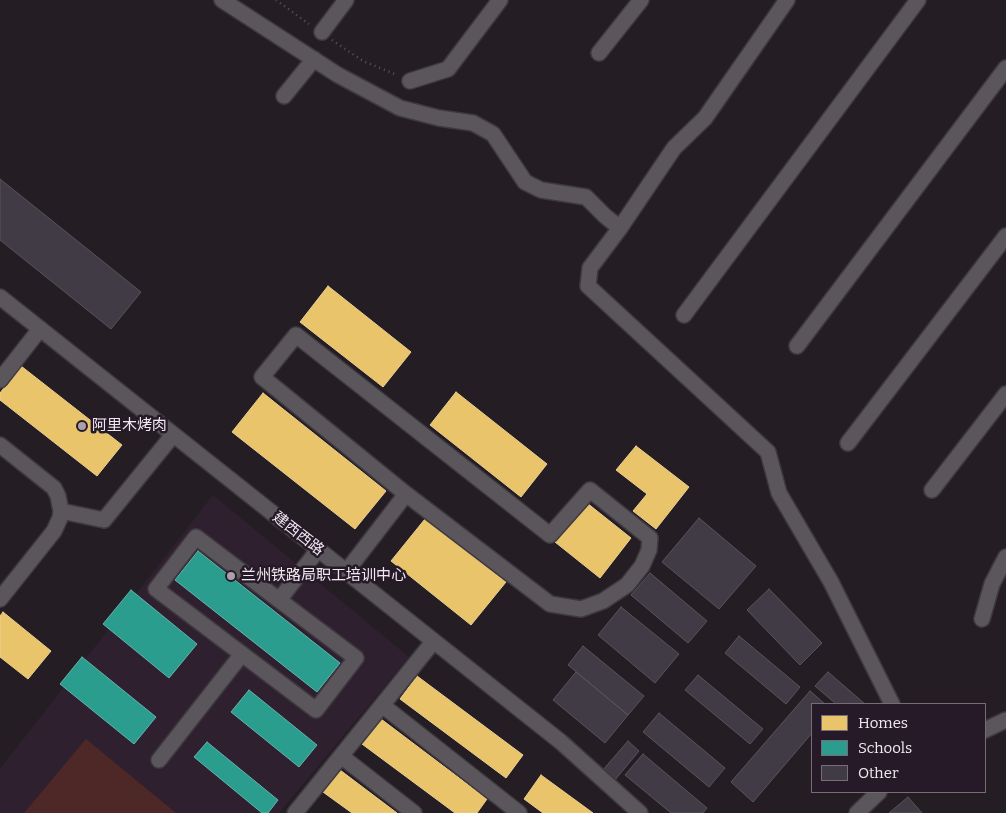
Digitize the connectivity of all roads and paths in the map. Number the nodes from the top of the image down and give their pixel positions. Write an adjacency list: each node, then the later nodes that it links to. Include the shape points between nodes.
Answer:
1 (222, 0): 10 (street)
2 (276, 0): 8 (path)
3 (346, 0): 8 (street)
4 (500, 0): 12 (street, via 448,69)
5 (641, 0): 9 (street)
6 (787, 0): 14 (street, via 705,118 674,148)
7 (918, 0): 17 (street)
8 (322, 32): 12 (path, via 363,61)
9 (599, 53)
10 (314, 59): 13 (street); 14 (street, via 400,108 473,123 493,134 525,182 542,190 586,197)
11 (1006, 68): 19 (street)
12 (410, 80)
13 (284, 96)
14 (620, 228): 36 (street, via 590,268 588,286 768,452 778,494 831,582)
15 (1006, 236): 23 (street)
16 (0, 297): 18 (street, 建西西路)
17 (684, 314)
18 (40, 329): 20 (street); 22 (street, 建西西路)
19 (797, 346)
20 (0, 380)
21 (1006, 394): 25 (street)
22 (173, 435): 27 (street, via 104,520); 28 (street, 建西西路)
23 (848, 444)
24 (0, 445): 27 (street, via 54,488)
25 (932, 490)
26 (406, 494): 26 (street, via 550,604 581,609 603,601 627,585 650,550 650,538 590,490 550,535 296,335 262,377); 30 (street)
27 (61, 511): 31 (street, via 54,531)
28 (318, 550): 30 (street, 建西西路); 32 (street)
29 (1006, 557): 33 (street, via 992,584)
30 (346, 572): 34 (street, 建西西路)
31 (0, 599)
32 (279, 600): 35 (street, via 356,658 316,710); 35 (street, via 196,537 156,589)
33 (982, 619)
34 (434, 642): 37 (street); 46 (street, 建西西路, via 560,742)
35 (242, 654): 41 (street)
36 (892, 703)
37 (382, 705): 40 (street); 45 (street)
38 (1006, 720): 39 (street)
39 (986, 730)
40 (341, 756): 43 (street); 44 (street)
41 (159, 760)
42 (878, 793): 47 (street)
43 (302, 811)
44 (414, 813)
45 (519, 813)
46 (640, 813)
47 (857, 813)

